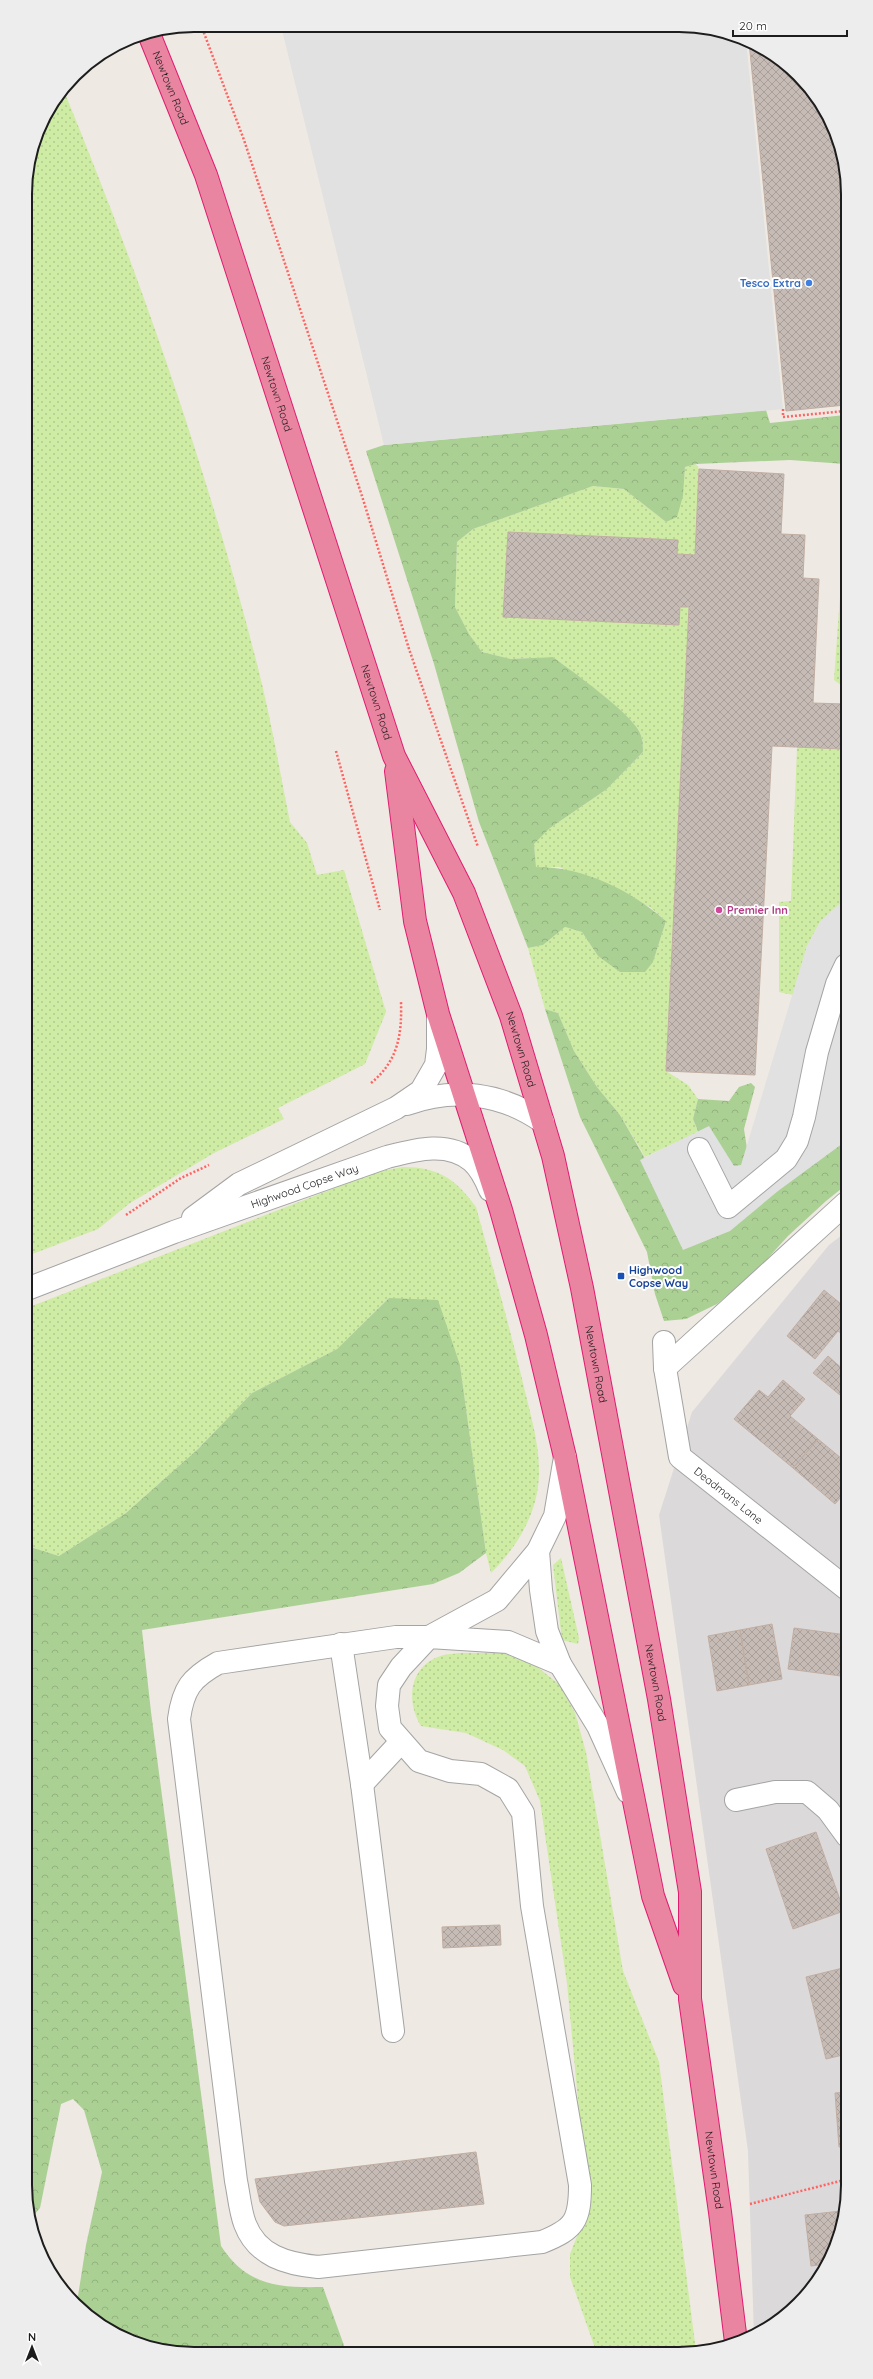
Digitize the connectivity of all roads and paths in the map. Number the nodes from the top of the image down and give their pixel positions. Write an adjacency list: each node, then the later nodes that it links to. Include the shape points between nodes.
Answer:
1 (205, 32): 7 (path, via 244,140 362,496 409,649)
2 (151, 38): 6 (highway, Newtown Road, via 206,175)
3 (783, 409): 4 (path, via 783,417)
4 (841, 411)
5 (336, 751): 8 (path)
6 (394, 756): 10 (highway, Newtown Road, via 415,921); 13 (highway, Newtown Road, via 464,893 511,1016)
7 (479, 848)
8 (381, 913)
9 (841, 975): 14 (street, via 817,1052 797,1141 786,1159 728,1206)
10 (438, 1014): 11 (highway, Newtown Road); 12 (street, Highwood Copse Way, via 436,1065 420,1091)
11 (463, 1094): 12 (street, via 424,1098); 13 (street, via 494,1099 524,1108); 16 (highway, Newtown Road)
12 (396, 1108): 17 (street, Highwood Copse Way, via 239,1184)
13 (543, 1122): 32 (highway, Newtown Road, via 582,1288 659,1699 690,1892)
14 (699, 1150)
15 (841, 1208): 20 (street)
16 (501, 1210): 17 (street, Highwood Copse Way, via 484,1177 472,1161 455,1151 440,1148 418,1149 387,1157); 21 (highway, Newtown Road, via 536,1335)
17 (174, 1232): 18 (street, Highwood Copse Way)
18 (32, 1287)
19 (664, 1342): 20 (street, Deadmans Lane)
20 (664, 1368): 23 (street, Deadmans Lane, via 680,1457)
21 (565, 1457): 22 (street, via 555,1516); 30 (highway, Newtown Road)
22 (538, 1551): 24 (street, via 498,1600); 26 (street, via 547,1631)
23 (841, 1584)
24 (429, 1637): 25 (street, via 396,1637); 26 (street, via 508,1642); 27 (street, via 389,1685 387,1706 390,1728)
25 (341, 1644): 27 (street, via 218,1663 199,1674 187,1690 178,1719 236,2181 245,2224 257,2243 274,2257 290,2264 318,2267 542,2242 564,2234 574,2222 580,2206 580,2185 532,1906 523,1813 508,1789 481,1774 450,1771 419,1761); 28 (street)
26 (560, 1664): 30 (street, via 598,1726)
27 (401, 1742): 28 (street)
28 (362, 1784): 33 (street)
29 (736, 1800): 31 (street, via 775,1792 806,1792 828,1810)
30 (636, 1810): 32 (highway, Newtown Road, via 653,1896)
31 (841, 1828)
32 (690, 1999): 35 (highway, Newtown Road)
33 (393, 2031)
34 (841, 2181): 35 (path)
35 (720, 2212): 36 (highway, Newtown Road)
36 (735, 2337)

